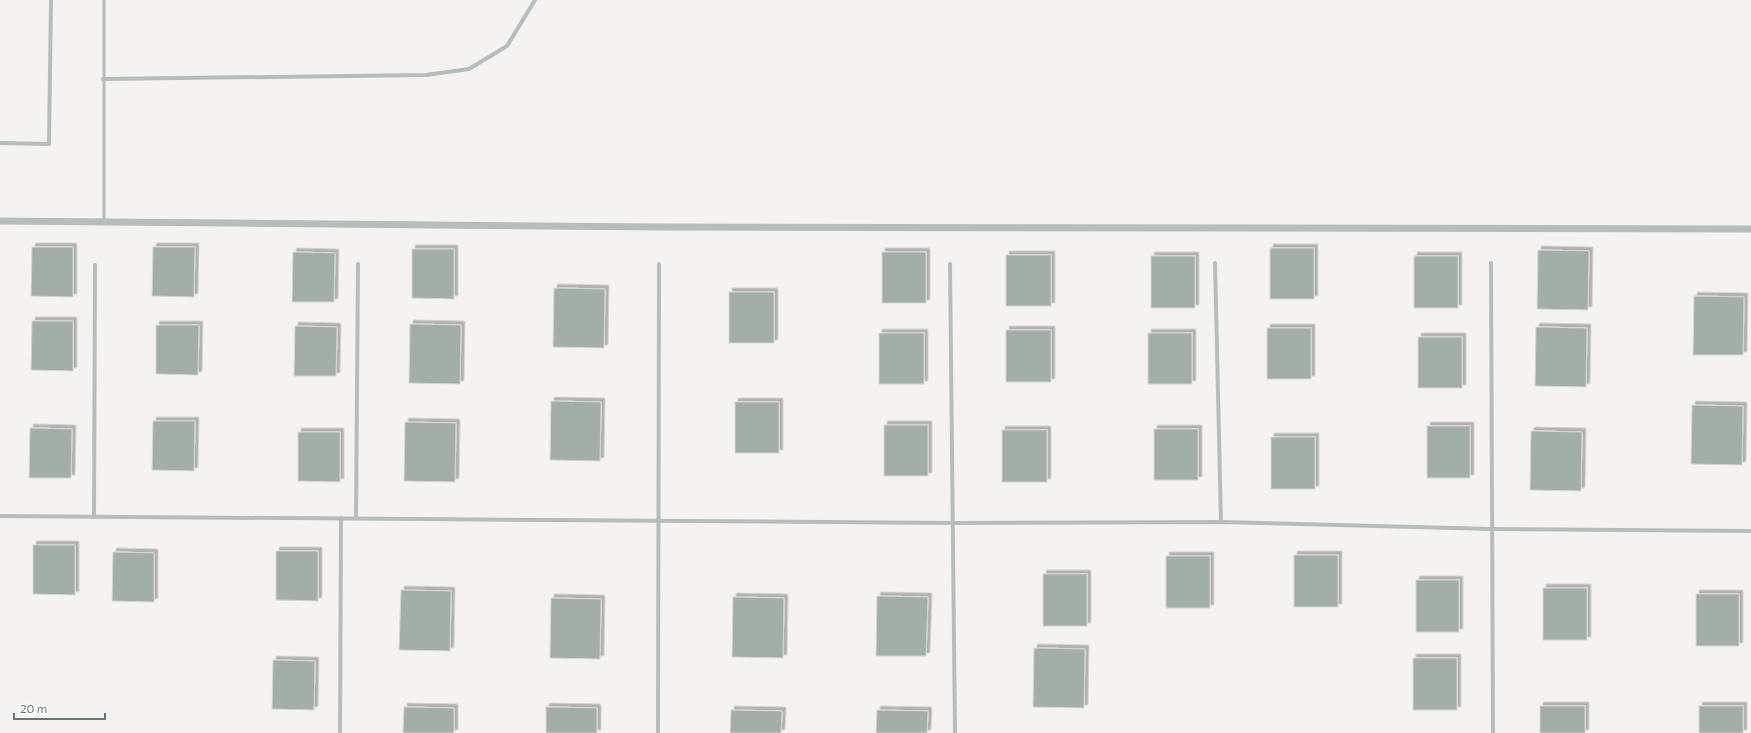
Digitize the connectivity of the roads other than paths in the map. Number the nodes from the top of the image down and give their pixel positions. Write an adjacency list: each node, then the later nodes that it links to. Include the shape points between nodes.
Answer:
1 (51, 0): 5 (street, via 49,144)
2 (104, 0): 4 (lane)
3 (535, 0): 4 (street, via 507,46 469,69 426,75)
4 (103, 79): 7 (lane)
5 (0, 143)
6 (0, 221): 7 (street)
7 (104, 222): 8 (street, via 667,227)
8 (1751, 229)
9 (1215, 263): 20 (street)
10 (1491, 263): 22 (street)
11 (358, 264): 18 (street)
12 (659, 264): 19 (street)
13 (950, 264): 21 (street)
14 (95, 265): 16 (street)
15 (0, 516): 16 (street)
16 (94, 517): 17 (street)
17 (341, 518): 18 (street); 24 (street)
18 (356, 518): 19 (street)
19 (658, 519): 21 (street); 25 (street)
20 (1221, 522): 21 (street); 22 (street)
21 (953, 523): 26 (street)
22 (1492, 529): 23 (street); 27 (street)
23 (1751, 531)
24 (340, 733)
25 (658, 733)
26 (955, 733)
27 (1493, 733)

